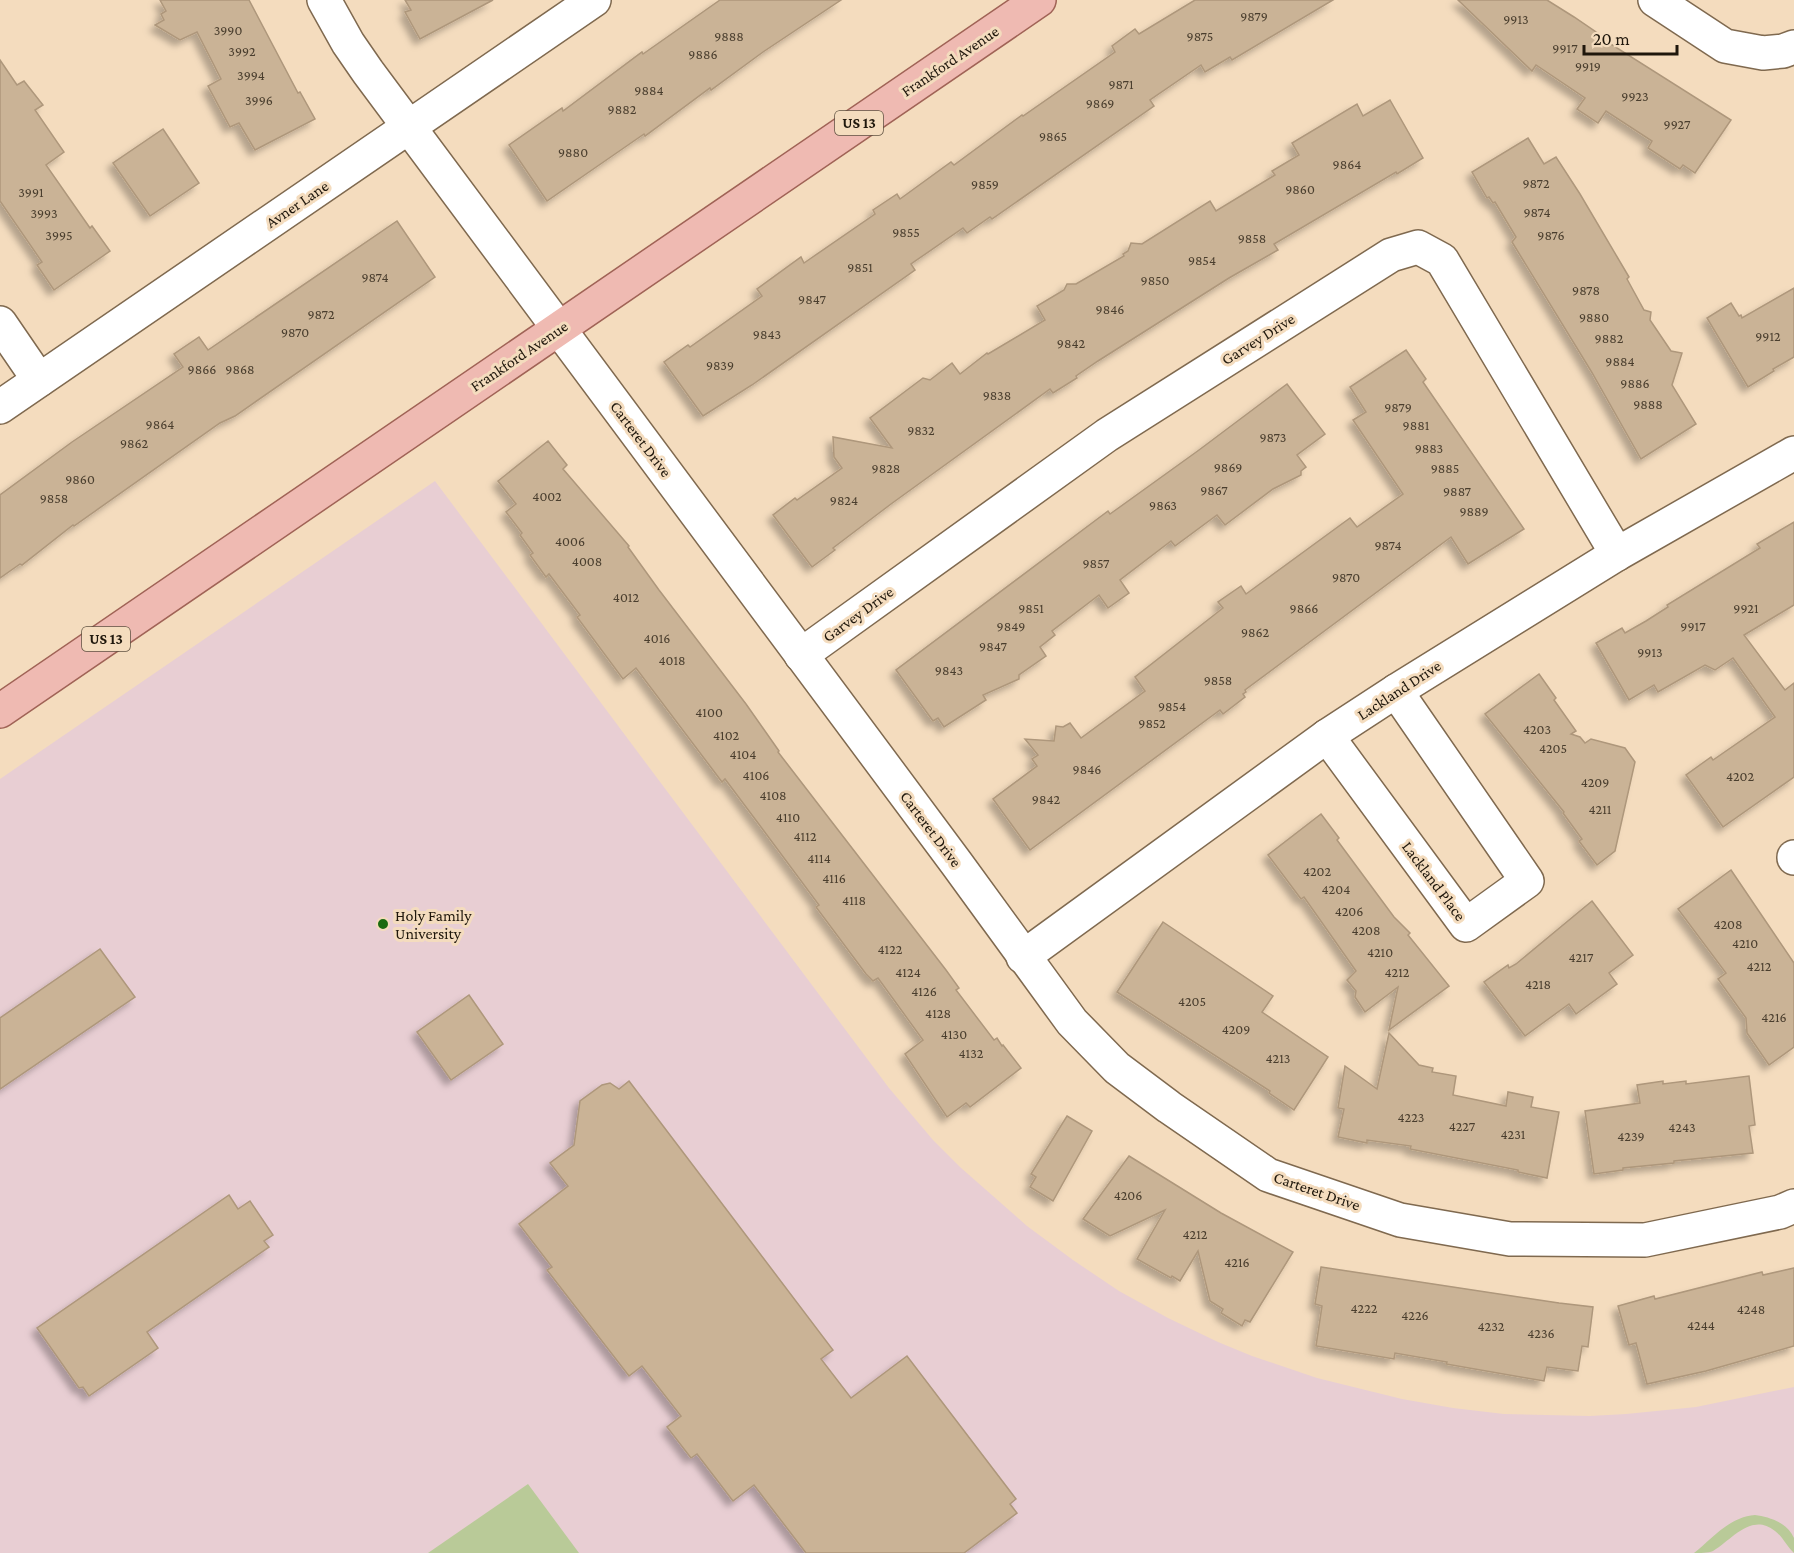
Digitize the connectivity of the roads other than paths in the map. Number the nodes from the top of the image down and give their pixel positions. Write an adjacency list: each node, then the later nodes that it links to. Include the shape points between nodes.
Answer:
1 (324, 0): 6 (street, Carteret Drive, via 348,43)
2 (594, 0): 6 (street, Avner Lane)
3 (1039, 0): 8 (main road, Frankford Avenue / US 13)
4 (1655, 0): 5 (street, via 1725,46 1763,52)
5 (1794, 47)
6 (408, 127): 8 (street, Carteret Drive); 9 (street, Avner Lane)
7 (0, 322): 9 (street)
8 (559, 329): 13 (street, Carteret Drive); 15 (main road, Frankford Avenue / US 13)
9 (39, 380): 10 (street, Avner Lane)
10 (0, 407)
11 (1794, 453): 12 (street, Lackland Drive)
12 (1617, 554): 13 (street, Garvey Drive, via 1442,260 1418,247 1391,255 1107,435); 14 (street, Lackland Drive)
13 (801, 655): 17 (street, Carteret Drive)
14 (1396, 691): 16 (street, Lackland Drive); 16 (street, Lackland Place, via 1527,881 1466,925)
15 (0, 711)
16 (1327, 736): 17 (street, Lackland Drive)
17 (1023, 957): 18 (street, Carteret Drive, via 1071,1022 1117,1068 1169,1107 1268,1175 1400,1221 1509,1239 1645,1240)
18 (1794, 1206)

